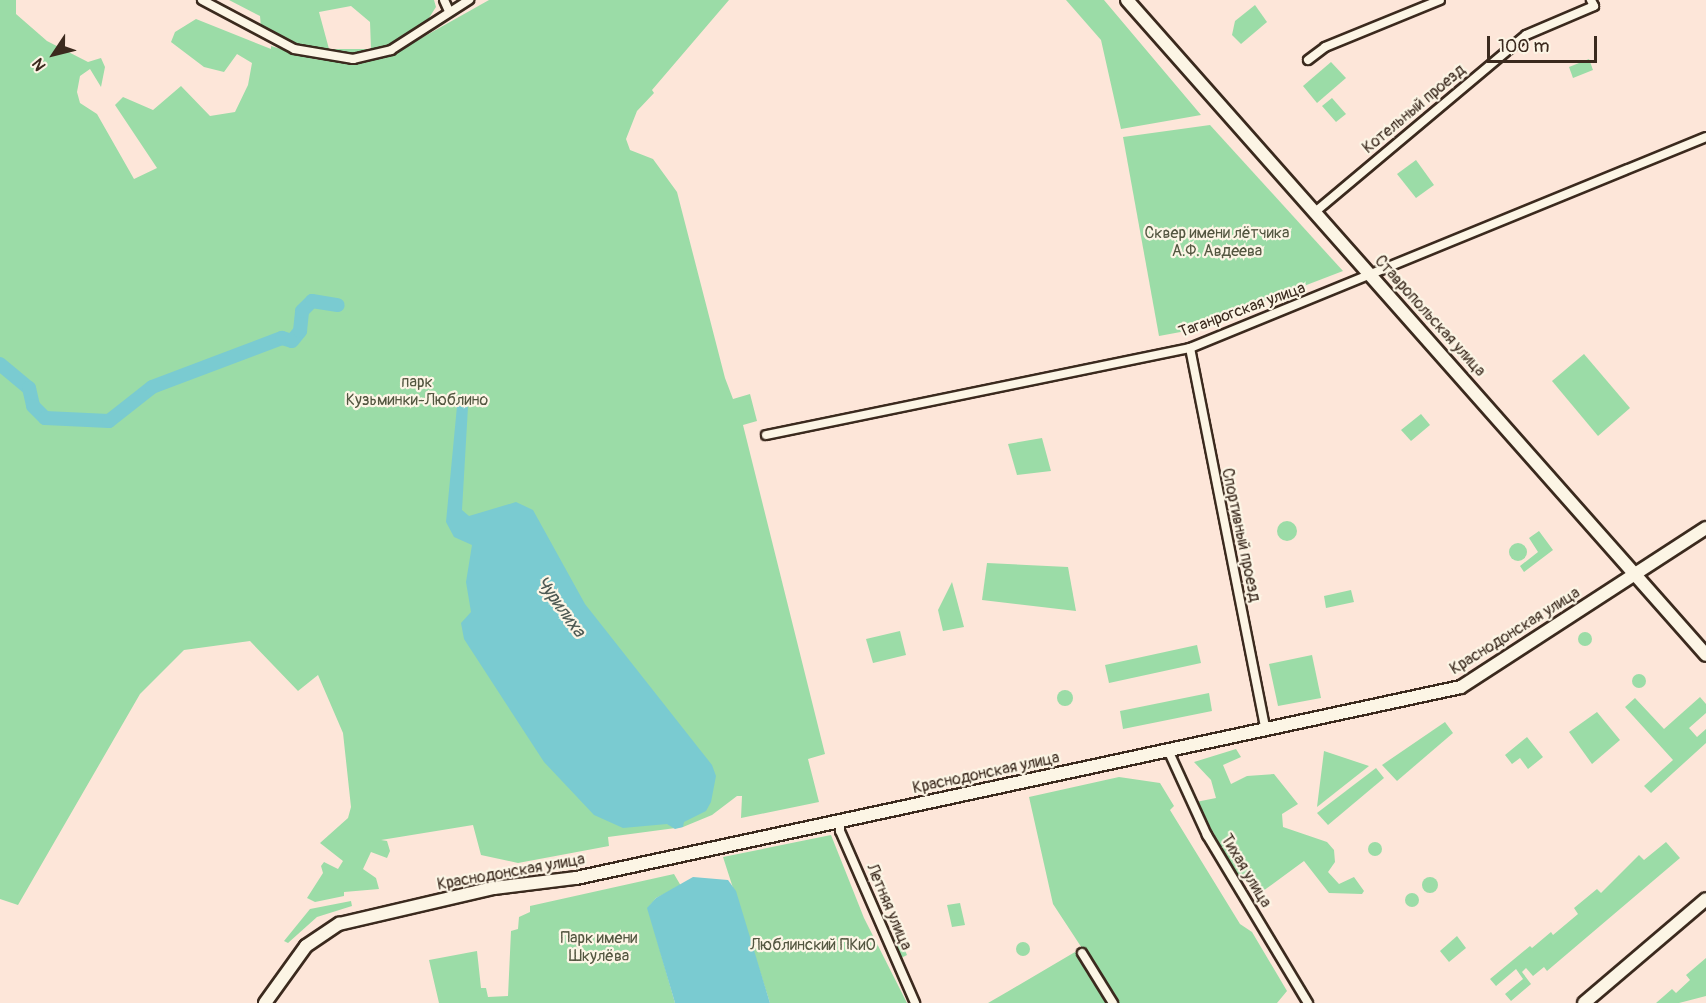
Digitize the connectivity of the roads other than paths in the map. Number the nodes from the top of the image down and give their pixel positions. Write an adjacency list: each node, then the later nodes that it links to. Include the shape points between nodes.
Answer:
1 (202, 0): 7 (street, via 294,49 345,58 385,53)
2 (444, 0): 7 (street)
3 (469, 0): 7 (street)
4 (1126, 0): 10 (main road, Ставропольская улица)
5 (1440, 0): 8 (street, via 1325,47)
6 (1591, 0): 10 (street, Котельный проезд, via 1594,6 1526,35)
7 (450, 11)
8 (1308, 60)
9 (1706, 137): 11 (street, Таганрогская улица)
10 (1315, 212): 11 (main road, Ставропольская улица)
11 (1371, 274): 12 (street, Таганрогская улица); 15 (main road, Ставропольская улица)
12 (1190, 348): 13 (street, Таганрогская улица); 17 (street, Спортивный проезд)
13 (766, 435)
14 (1706, 528): 15 (main road, Краснодонская улица)
15 (1634, 574): 16 (main road, Ставропольская улица); 17 (main road, Краснодонская улица, via 1461,687)
16 (1706, 655)
17 (1265, 728): 18 (main road, Краснодонская улица)
18 (1168, 750): 19 (main road, Краснодонская улица); 25 (street, Тихая улица, via 1207,835)
19 (840, 820): 22 (main road, Краснодонская улица, via 576,878 494,888 339,924 306,946); 23 (street, Летняя улица, via 840,831)
20 (1706, 898): 26 (main road)
21 (1082, 953): 24 (street)
22 (265, 1003)
23 (915, 1003)
24 (1113, 1003)
25 (1308, 1003)
26 (1584, 1003)

